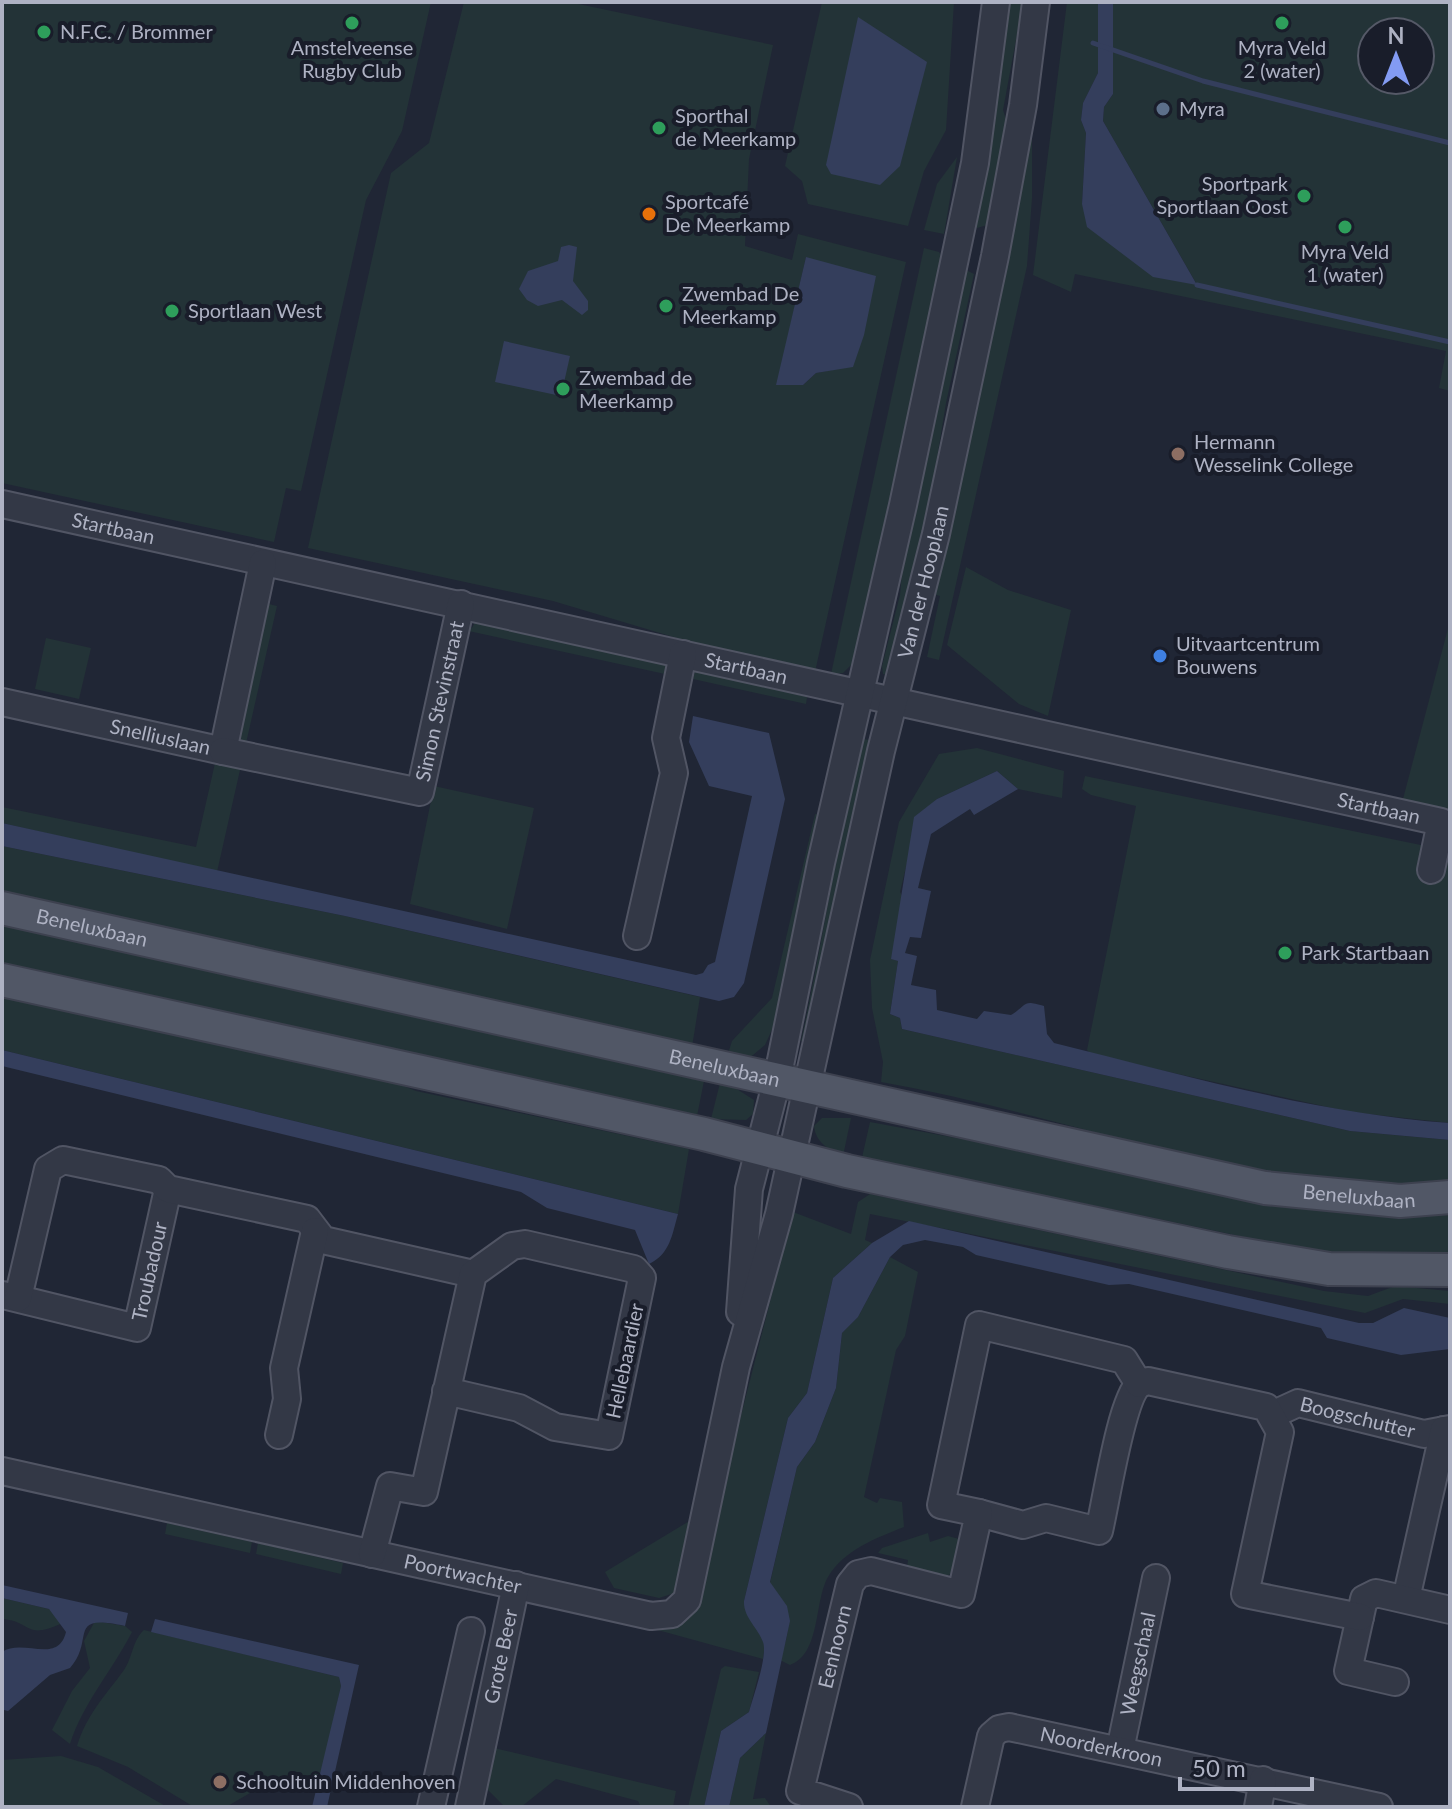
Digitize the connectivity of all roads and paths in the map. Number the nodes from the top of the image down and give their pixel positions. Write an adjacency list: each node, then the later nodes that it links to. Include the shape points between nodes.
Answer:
1 (996, 2): 7 (street, Van der Hooplaan, via 975,163)
2 (1036, 2): 8 (street, Van der Hooplaan, via 995,256)
3 (2, 504): 4 (street, Startbaan)
4 (263, 563): 5 (street, Startbaan); 10 (street, Snelliuslaan)
5 (461, 604): 6 (street, Startbaan); 10 (street, Simon Stevinstraat, via 420,792)
6 (683, 654): 7 (street, Startbaan); 13 (street, via 666,738 674,773)
7 (862, 693): 8 (street, Startbaan); 15 (street, Van der Hooplaan)
8 (896, 701): 11 (street, Startbaan, via 1441,822); 16 (street, Van der Hooplaan)
9 (2, 702): 10 (street, Snelliuslaan)
10 (223, 751)
11 (1431, 870)
12 (2, 908): 15 (main road, Beneluxbaan)
13 (637, 936)
14 (2, 980): 17 (main road)
15 (777, 1080): 16 (main road, Beneluxbaan); 17 (street, Van der Hooplaan)
16 (808, 1087): 18 (street, Van der Hooplaan); 20 (main road, Beneluxbaan, via 1265,1188 1400,1201)
17 (757, 1148): 18 (main road); 25 (street, Poortwachter, via 749,1189)
18 (790, 1158): 22 (main road, via 1228,1252 1329,1269); 25 (street, Poortwachter)
19 (168, 1189): 21 (street, Troubadour, via 307,1219); 24 (street, Troubadour, via 159,1180 63,1160 48,1169); 24 (street, Troubadour, via 137,1328)
20 (1450, 1197)
21 (315, 1231): 23 (street, Troubadour, via 323,1240); 30 (street, via 284,1368 287,1399)
22 (1450, 1270)
23 (473, 1274): 27 (street); 27 (street, Hellebaardier, via 512,1246 525,1244 634,1269 642,1278 609,1436 555,1427 519,1408)
24 (10, 1297)
25 (736, 1367): 35 (street, Poortwachter, via 690,1593 683,1605 672,1614 651,1616)
26 (1139, 1384): 28 (street, Boogschutter, via 1148,1381 1266,1407); 32 (street, via 1124,1417 1099,1531 1046,1518 1023,1525); 32 (street, via 1124,1360 979,1325 941,1505)
27 (446, 1391): 33 (street, via 424,1492 390,1486)
28 (1272, 1415): 29 (street, Boogschutter, via 1298,1403 1424,1434); 38 (street, Boogschutter, via 1280,1432 1245,1594)
29 (1447, 1430): 36 (street, Boogschutter)
30 (279, 1435)
31 (2, 1471): 33 (street, Poortwachter)
32 (979, 1513): 47 (street, Eenhoorn, via 961,1594 871,1571 858,1574 850,1584 800,1791)
33 (372, 1554): 35 (street, Poortwachter)
34 (1156, 1578): 43 (street, Weegschaal)
35 (516, 1585): 42 (street, Grote Beer)
36 (1406, 1599): 37 (street); 38 (street, via 1368,1595)
37 (1450, 1610)
38 (1360, 1617): 40 (street, via 1348,1671)
39 (471, 1631): 41 (street, Grote Beer)
40 (1395, 1682)
41 (452, 1719): 42 (street, Grote Beer); 45 (street, Grote Beer)
42 (486, 1729): 46 (street, Grote Beer)
43 (1120, 1750): 44 (street, Noorderkroon); 48 (street, Noorderkroon, via 999,1729 991,1736)
44 (1263, 1780): 49 (street); 50 (street, Noorderkroon)
45 (431, 1807)
46 (469, 1807)
47 (849, 1807)
48 (975, 1807)
49 (1258, 1807)
50 (1379, 1807)

